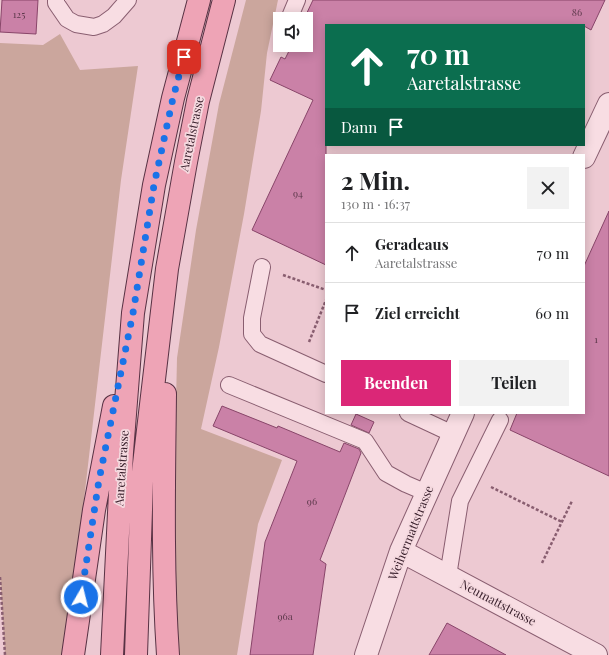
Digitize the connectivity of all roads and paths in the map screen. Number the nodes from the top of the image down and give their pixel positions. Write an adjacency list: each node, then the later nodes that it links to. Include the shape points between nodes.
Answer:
1 (56, 0): 2 (lane, via 66,19 76,24 94,27 114,16)
2 (128, 0)
3 (199, 0): 13 (main road, Aaretalstrasse, via 155,178)
4 (224, 0): 10 (main road, Aaretalstrasse, via 198,101)
5 (297, 0): 6 (lane)
6 (292, 12)
7 (609, 104): 8 (street)
8 (585, 155)
9 (262, 267): 11 (path); 14 (lane, via 252,318 252,334 260,344)
10 (167, 269): 32 (main road, Aaretalstrasse, via 142,481); 33 (main road, Aaretalstrasse, via 164,484)
11 (325, 290)
12 (325, 303): 14 (path)
13 (133, 313): 30 (main road, via 99,480); 31 (main road, Aaretalstrasse, via 122,452)
14 (301, 363): 15 (lane)
15 (325, 374)
16 (229, 385): 21 (lane, via 365,441 386,472)
17 (410, 414): 20 (lane)
18 (463, 414): 20 (street, Weihermattstrasse)
19 (500, 420): 23 (lane)
20 (453, 434): 21 (street, Weihermattstrasse)
21 (426, 493): 25 (street, Weihermattstrasse)
22 (572, 501): 24 (path)
23 (460, 502): 24 (path, via 484,483); 27 (lane)
24 (562, 522): 26 (path)
25 (401, 551): 27 (street, Neumattstrasse); 34 (street, Weihermattstrasse)
26 (542, 563)
27 (448, 576): 35 (street, Neumattstrasse)
28 (0, 577): 29 (path)
29 (5, 655)
30 (73, 655)
31 (112, 655)
32 (136, 655)
33 (168, 655)
34 (366, 655)
35 (596, 655)

